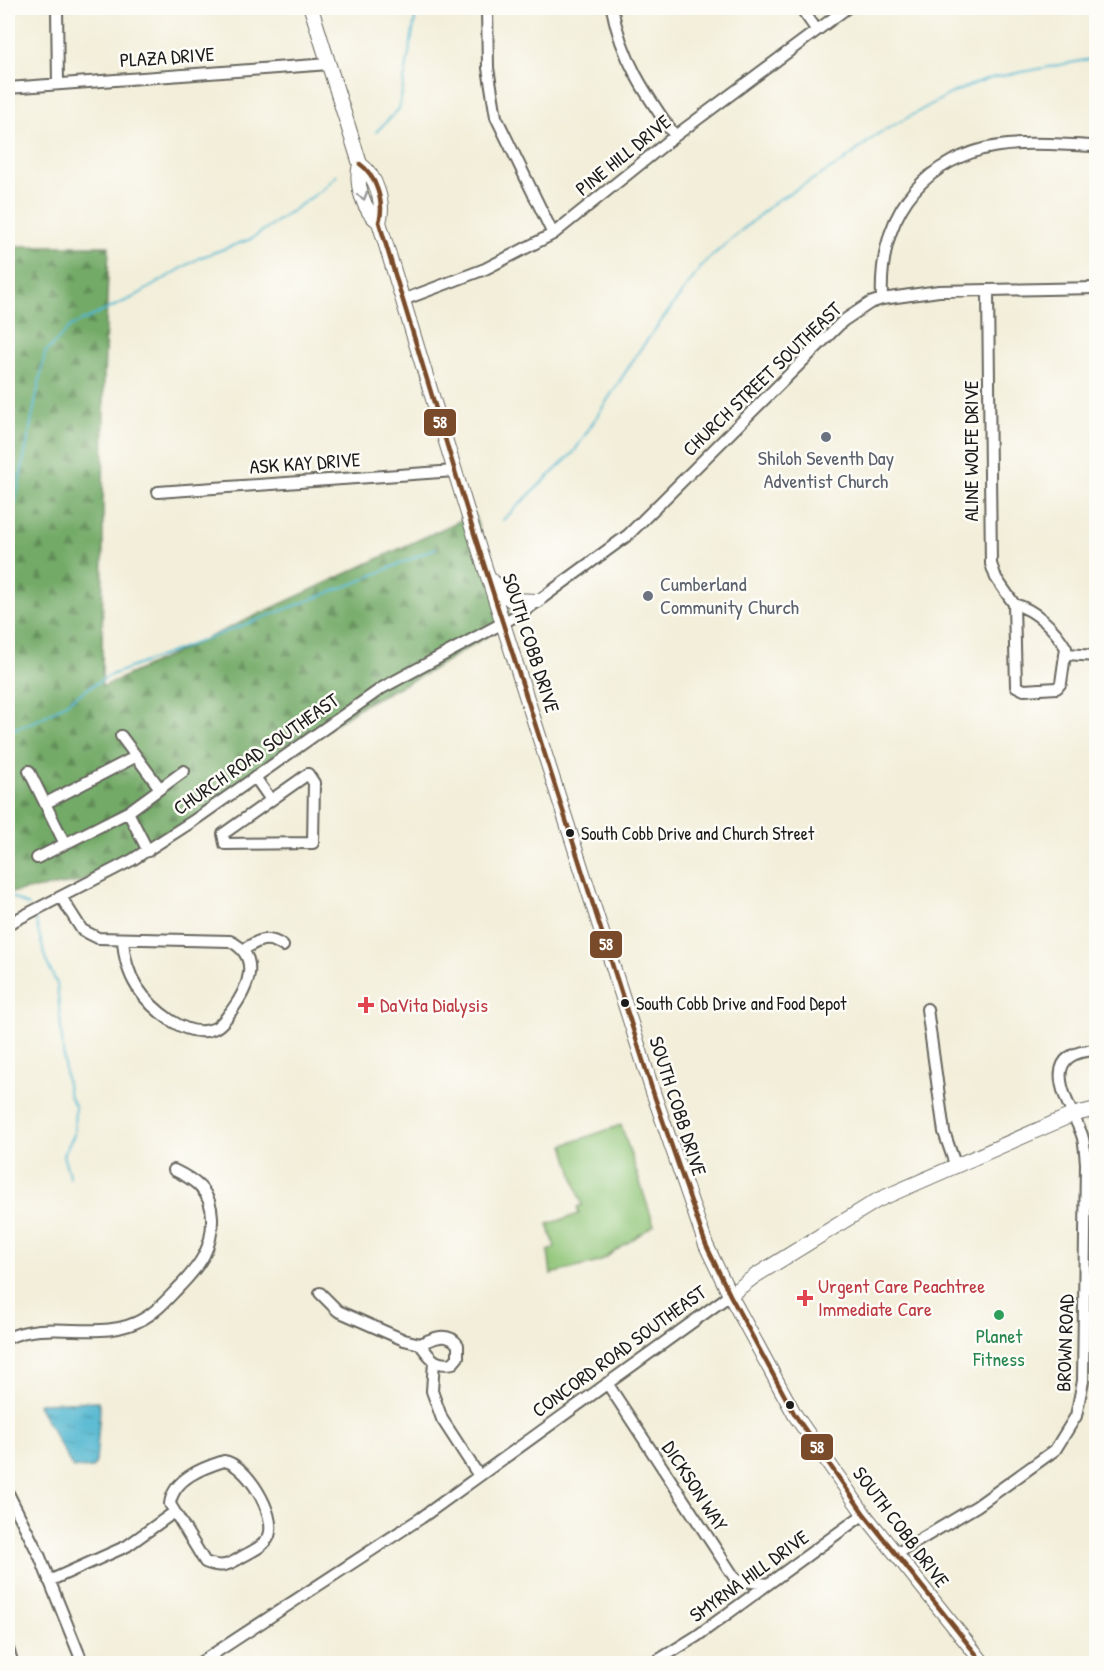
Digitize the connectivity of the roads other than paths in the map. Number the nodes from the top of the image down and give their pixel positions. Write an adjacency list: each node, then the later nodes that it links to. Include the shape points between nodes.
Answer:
1 (57, 8): 9 (street)
2 (311, 8): 8 (main road, SOUTH COBB DRIVE)
3 (487, 8): 13 (street, via 488,68 496,117)
4 (612, 8): 11 (street, via 631,70)
5 (801, 8): 7 (street)
6 (847, 8): 7 (street, PINE HILL DRIVE)
7 (816, 29): 11 (street, PINE HILL DRIVE)
8 (329, 64): 9 (street, PLAZA DRIVE); 17 (main road, SOUTH COBB DRIVE, via 360,165 370,171 383,210 379,222)
9 (58, 84): 10 (street, PLAZA DRIVE)
10 (8, 88)
11 (675, 136): 13 (street, PINE HILL DRIVE)
12 (1096, 146): 16 (street, via 1005,146 975,151 925,178 908,195 894,223 884,266)
13 (553, 234): 17 (street, PINE HILL DRIVE, via 485,269)
14 (1096, 288): 15 (street, CHURCH STREET SOUTHEAST)
15 (988, 291): 16 (street, CHURCH STREET SOUTHEAST, via 915,292); 22 (street, ALINE WOLFE DRIVE, via 991,564 996,579)
16 (882, 299): 21 (street, CHURCH STREET SOUTHEAST, via 859,309 829,332 628,535)
17 (403, 300): 18 (main road, SOUTH COBB DRIVE)
18 (455, 471): 19 (street, ASK KAY DRIVE); 20 (main road, SOUTH COBB DRIVE)
19 (158, 492)
20 (488, 577): 21 (main road, via 511,600); 23 (main road, SOUTH COBB DRIVE)
21 (538, 601): 23 (street, CHURCH STREET SOUTHEAST)
22 (1014, 604): 24 (street, via 1050,627); 24 (street, via 1016,686 1024,690 1058,688)
23 (503, 623): 30 (street, CHURCH ROAD SOUTHEAST, via 382,688); 50 (main road, SOUTH COBB DRIVE, via 682,1180)
24 (1067, 654): 25 (street)
25 (1096, 656)
26 (121, 736): 27 (street)
27 (135, 757): 31 (street); 33 (street)
28 (29, 771): 33 (street)
29 (184, 771): 31 (street)
30 (255, 777): 32 (street); 36 (street, CHURCH ROAD SOUTHEAST)
31 (159, 788): 34 (street)
32 (271, 800): 32 (street, via 308,774 314,783 313,843 225,844 223,834)
33 (46, 802): 35 (street)
34 (128, 812): 35 (street); 36 (street)
35 (64, 842): 37 (street)
36 (148, 850): 38 (street, CHURCH ROAD SOUTHEAST)
37 (37, 858)
38 (61, 897): 39 (street, CHURCH ROAD SOUTHEAST); 40 (street, via 82,930 98,938)
39 (8, 924)
40 (123, 940): 42 (street, via 222,940); 42 (street, via 128,968 145,997 175,1023 198,1032 218,1026 248,986 248,959)
41 (284, 946): 42 (street, via 265,939)
42 (243, 950)
43 (927, 1009): 47 (street, via 942,1122)
44 (1096, 1050): 46 (street, BROWN ROAD, via 1074,1056 1062,1071 1060,1087)
45 (1096, 1098): 46 (main road, CONCORD ROAD SOUTHEAST)
46 (1085, 1111): 47 (main road, CONCORD ROAD SOUTHEAST); 59 (street, BROWN ROAD, via 1083,1381 1076,1416 1064,1439 1038,1463 977,1506)
47 (956, 1167): 50 (main road, CONCORD ROAD SOUTHEAST, via 868,1206)
48 (174, 1170): 51 (street, via 195,1180 202,1189 212,1211 212,1232 205,1257 171,1295 145,1318 123,1328 38,1330)
49 (320, 1293): 52 (street, via 338,1311)
50 (730, 1295): 54 (street, CONCORD ROAD SOUTHEAST); 58 (main road, SOUTH COBB DRIVE, via 795,1415)
51 (8, 1338)
52 (420, 1344): 53 (street); 53 (street, via 439,1337 450,1338 458,1345 453,1363)
53 (434, 1361): 55 (street, via 432,1391 442,1419)
54 (608, 1383): 55 (street, CONCORD ROAD SOUTHEAST); 61 (street, DICKSON WAY, via 736,1580)
55 (479, 1476): 65 (street, CONCORD ROAD SOUTHEAST)
56 (8, 1493): 60 (street)
57 (173, 1514): 57 (street, via 171,1494 178,1486 199,1471 230,1462 245,1473 265,1504 270,1534 264,1544 226,1566 215,1566 205,1562); 60 (street, via 127,1546)
58 (864, 1514): 59 (main road, SOUTH COBB DRIVE); 61 (street, SMYRNA HILL DRIVE)
59 (896, 1554): 67 (main road, SOUTH COBB DRIVE)
60 (49, 1581): 64 (street)
61 (768, 1584): 66 (street, SMYRNA HILL DRIVE)
62 (8, 1649): 63 (street)
63 (14, 1664)
64 (83, 1664)
65 (198, 1664)
66 (652, 1664)
67 (984, 1664)

